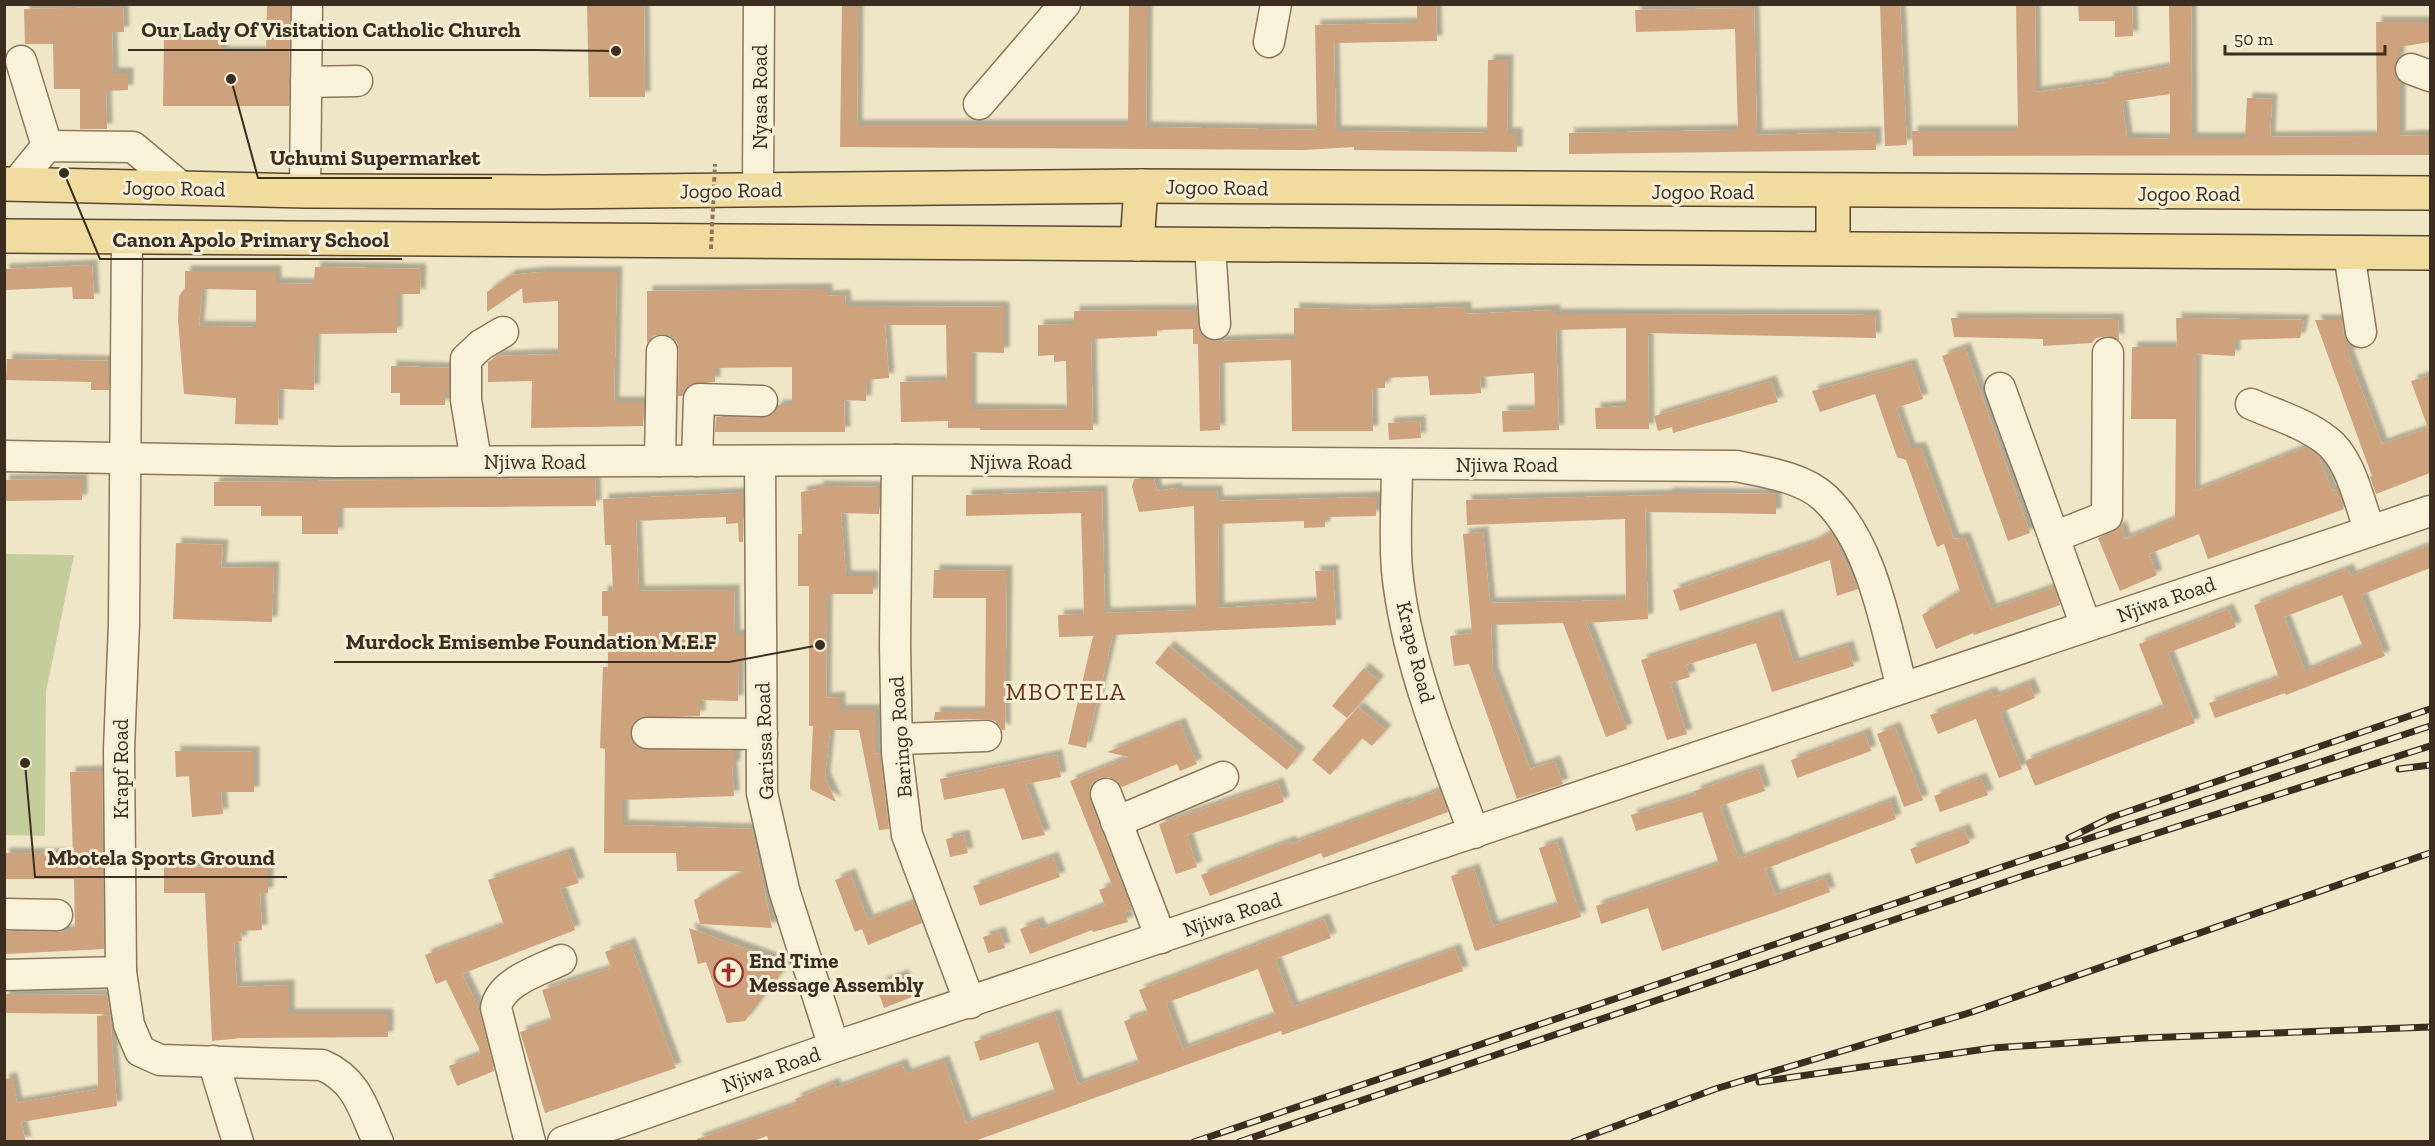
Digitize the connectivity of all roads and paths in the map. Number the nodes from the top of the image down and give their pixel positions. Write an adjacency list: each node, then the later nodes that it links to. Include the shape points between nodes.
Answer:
1 (307, 4): 8 (street)
2 (759, 4): 15 (street, Nyasa Road)
3 (1065, 4): 9 (street)
4 (1276, 4): 5 (street)
5 (1269, 42)
6 (21, 61): 10 (street)
7 (357, 81): 8 (street)
8 (306, 82): 16 (street)
9 (979, 104)
10 (47, 146): 12 (street); 14 (street, via 133,147)
11 (715, 164): 24 (path, bridge)
12 (10, 184): 14 (main road, Jogoo Road)
13 (1141, 186): 15 (main road, Jogoo Road); 17 (main road, Jogoo Road); 21 (main road)
14 (182, 188): 16 (main road, Jogoo Road)
15 (758, 189): 16 (main road, Jogoo Road)
16 (305, 191)
17 (1833, 192): 18 (main road, Jogoo Road); 23 (main road)
18 (2430, 193)
19 (4, 236): 20 (main road)
20 (127, 237): 21 (main road); 36 (street, Krapf Road)
21 (1137, 244): 22 (main road)
22 (1210, 245): 23 (main road); 27 (street)
23 (1833, 247): 25 (main road)
24 (711, 249)
25 (2349, 252): 26 (main road); 28 (street)
26 (2430, 253)
27 (1215, 324)
28 (2361, 332)
29 (503, 333): 38 (street, via 466,359 466,400)
30 (662, 351): 39 (street)
31 (2108, 353): 45 (street, via 2107,516)
32 (2000, 388): 45 (street)
33 (762, 401): 40 (street, via 699,399)
34 (2251, 404): 44 (street, via 2328,441 2344,462)
35 (4, 456): 36 (street, Njiwa Road)
36 (126, 458): 38 (street, Njiwa Road); 60 (street, Krapf Road, via 119,750)
37 (897, 460): 41 (street, Njiwa Road); 42 (street, Njiwa Road); 51 (street, Baringo Road)
38 (476, 461): 39 (street, Njiwa Road)
39 (660, 461): 40 (street, Njiwa Road)
40 (697, 461): 41 (street, Njiwa Road)
41 (760, 462): 49 (street, Garissa Road)
42 (1397, 464): 47 (street, Njiwa Road, via 1736,466 1805,485 1825,498 1870,569); 55 (street, Krape Road, via 1397,570 1412,644 1435,727)
43 (2430, 511): 44 (street, Njiwa Road)
44 (2370, 531): 46 (street, Njiwa Road)
45 (2054, 537): 46 (street)
46 (2086, 626): 47 (street, Njiwa Road)
47 (1902, 687): 55 (street, Njiwa Road)
48 (647, 733): 49 (street)
49 (762, 734): 63 (street, Garissa Road, via 762,793 779,869)
50 (986, 736): 51 (street)
51 (897, 739): 62 (street, Baringo Road, via 907,835)
52 (1223, 777): 54 (street)
53 (1106, 794): 54 (street)
54 (1116, 822): 58 (street)
55 (1474, 834): 58 (street, Njiwa Road)
56 (4, 914): 57 (street)
57 (57, 915)
58 (1161, 938): 62 (street, Njiwa Road)
59 (561, 960): 68 (street, via 524,978 500,994 497,1001)
60 (121, 972): 61 (street); 64 (street, Krapf Road, via 129,1025 140,1051 160,1060)
61 (4, 975)
62 (970, 1003): 63 (street, Njiwa Road)
63 (834, 1047): 65 (street, Njiwa Road)
64 (213, 1061): 66 (street); 67 (street, Krapf Road, via 322,1065 337,1071 352,1087)
65 (610, 1134): 69 (street, Njiwa Road)
66 (238, 1142)
67 (378, 1142)
68 (530, 1142)
69 (563, 1142)

